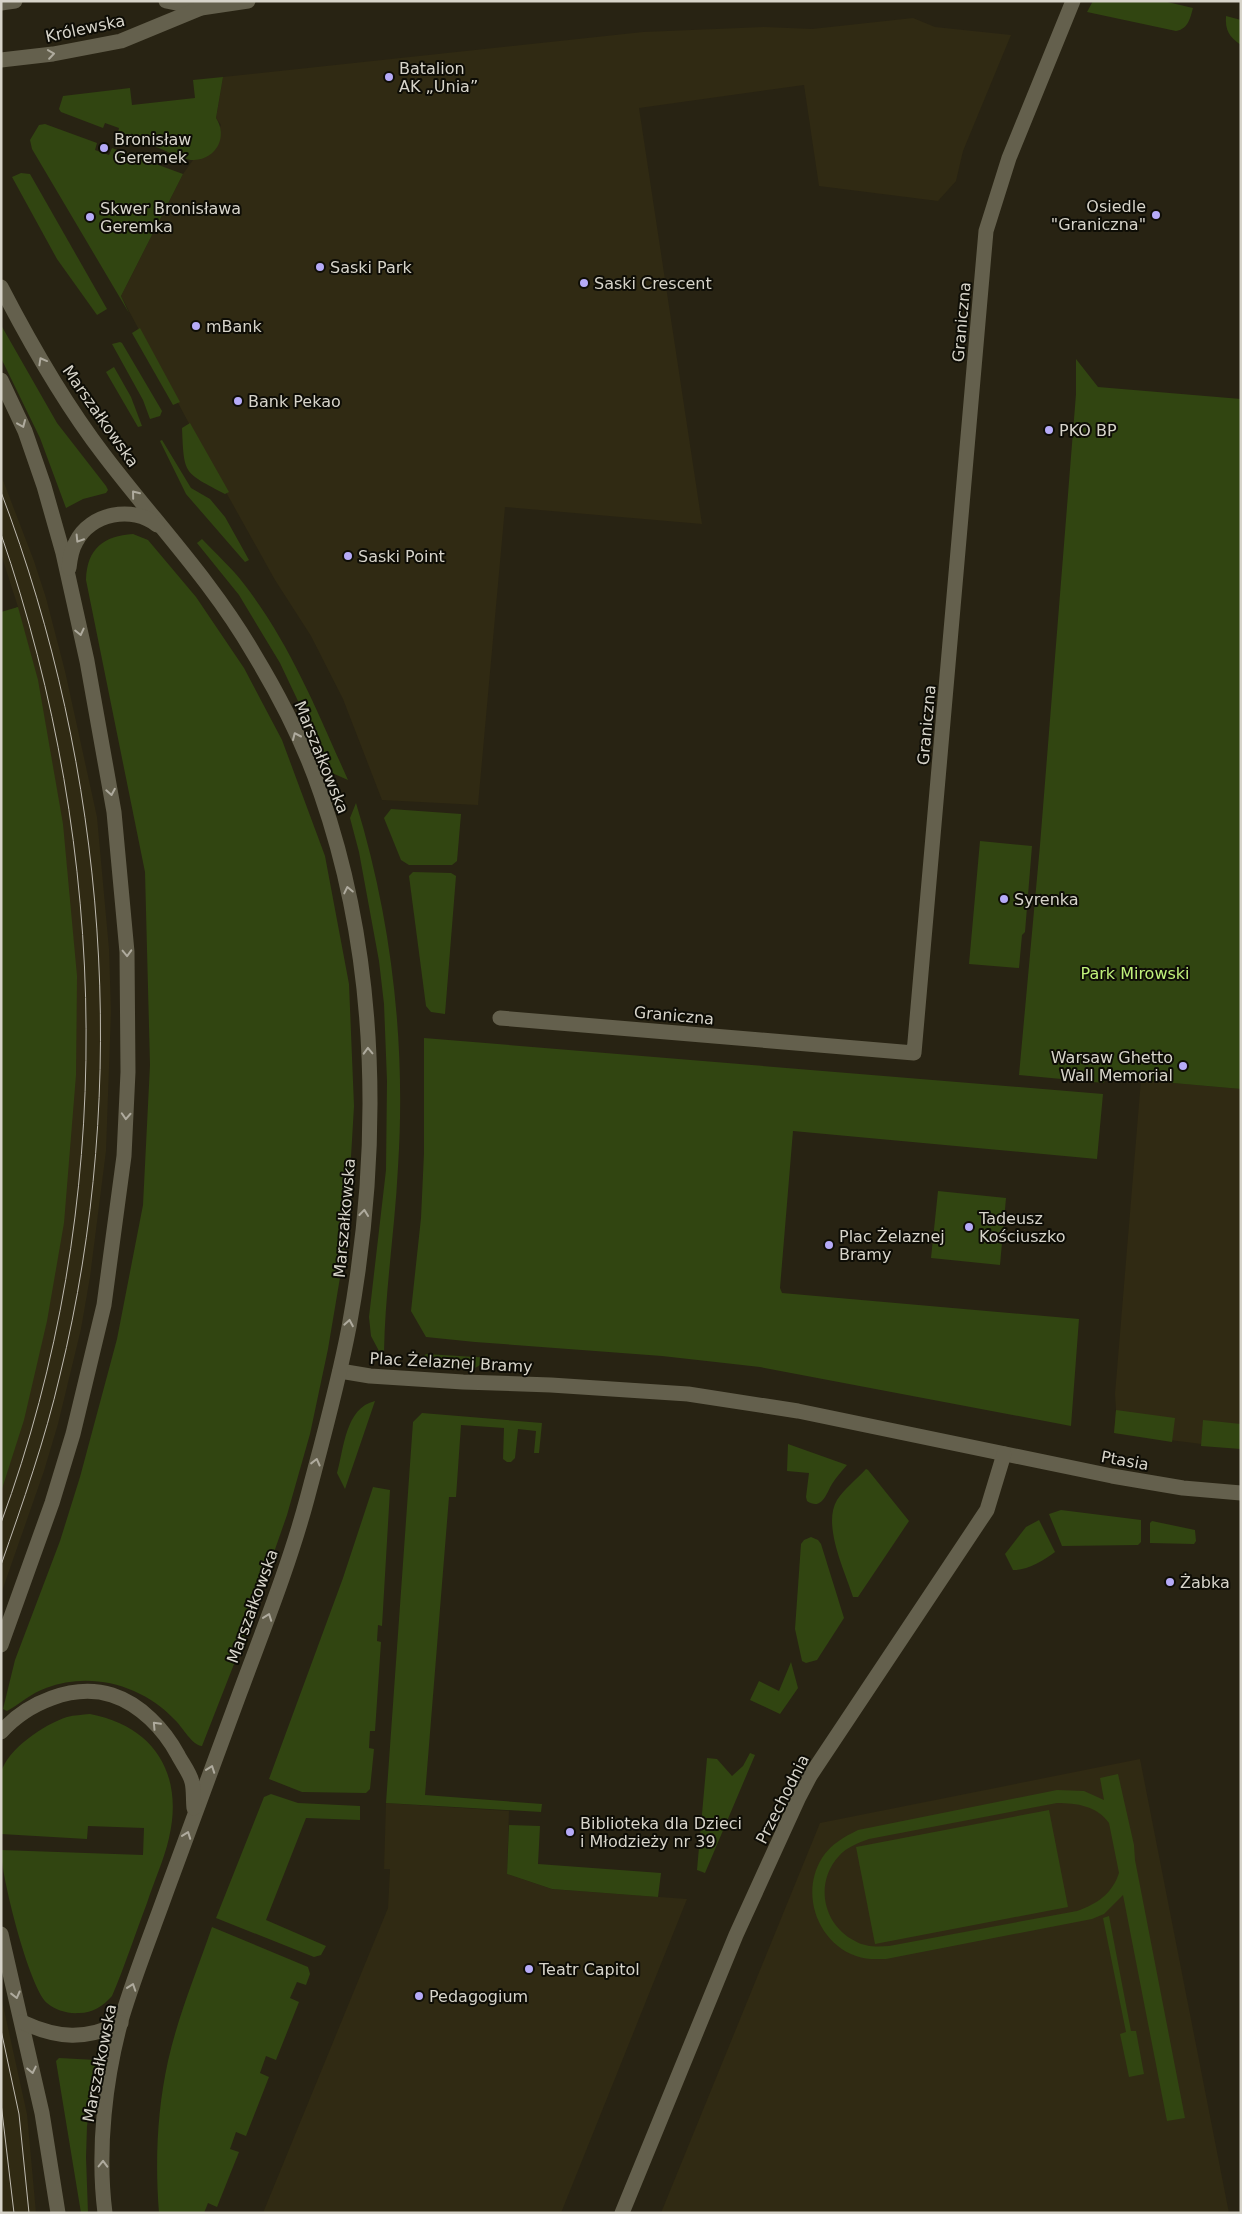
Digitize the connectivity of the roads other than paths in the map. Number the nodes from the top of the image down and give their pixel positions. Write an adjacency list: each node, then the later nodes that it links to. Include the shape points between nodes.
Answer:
1 (15, 1): 5 (main road)
2 (166, 1): 6 (main road, Królewska)
3 (248, 1): 6 (main road, Królewska)
4 (1073, 1): 12 (main road, Graniczna, via 1010,158 986,231 914,1053)
5 (1, 3)
6 (201, 8): 7 (main road, Królewska, one-way to 6, via 53,54 122,40)
7 (1, 60)
8 (1, 287): 10 (main road, Marszałkowska, one-way to 8, via 105,457 57,388)
9 (1, 380): 11 (main road, one-way to 11, via 25,431 44,486)
10 (166, 532): 11 (main road, one-way to 11, via 140,516 116,514 101,518 76,541); 13 (main road, Marszałkowska, one-way to 10, via 359,1262 370,1114 368,1024 357,932 344,871 320,792 280,699 229,612)
11 (69, 585): 16 (main road, one-way to 16, via 87,662 114,812 127,952 128,1072 124,1156 104,1305 73,1434)
12 (500, 1018)
13 (340, 1371): 14 (main road, Plac Żelaznej Bramy, via 453,1382 550,1384 688,1394 798,1410); 18 (main road, Marszałkowska, one-way to 13, via 282,1577 306,1501)
14 (1004, 1454): 15 (main road, Ptasia, via 1183,1488); 24 (main road, Przechodnia, via 987,1510 799,1797 736,1935)
15 (1241, 1493)
16 (1, 1645)
17 (1, 1732): 18 (main road, one-way to 17, via 192,1781 170,1740 144,1712 112,1695 85,1692 57,1696 27,1709)
18 (194, 1815): 21 (main road, Marszałkowska, one-way to 18)
19 (1, 1934): 20 (main road, one-way to 20)
20 (22, 2022): 21 (main road, via 43,2032 86,2036); 22 (main road, one-way to 22, via 42,2113)
21 (121, 2023): 23 (main road, Marszałkowska, one-way to 21, via 103,2137)
22 (58, 2213)
23 (105, 2213)
24 (622, 2213)

